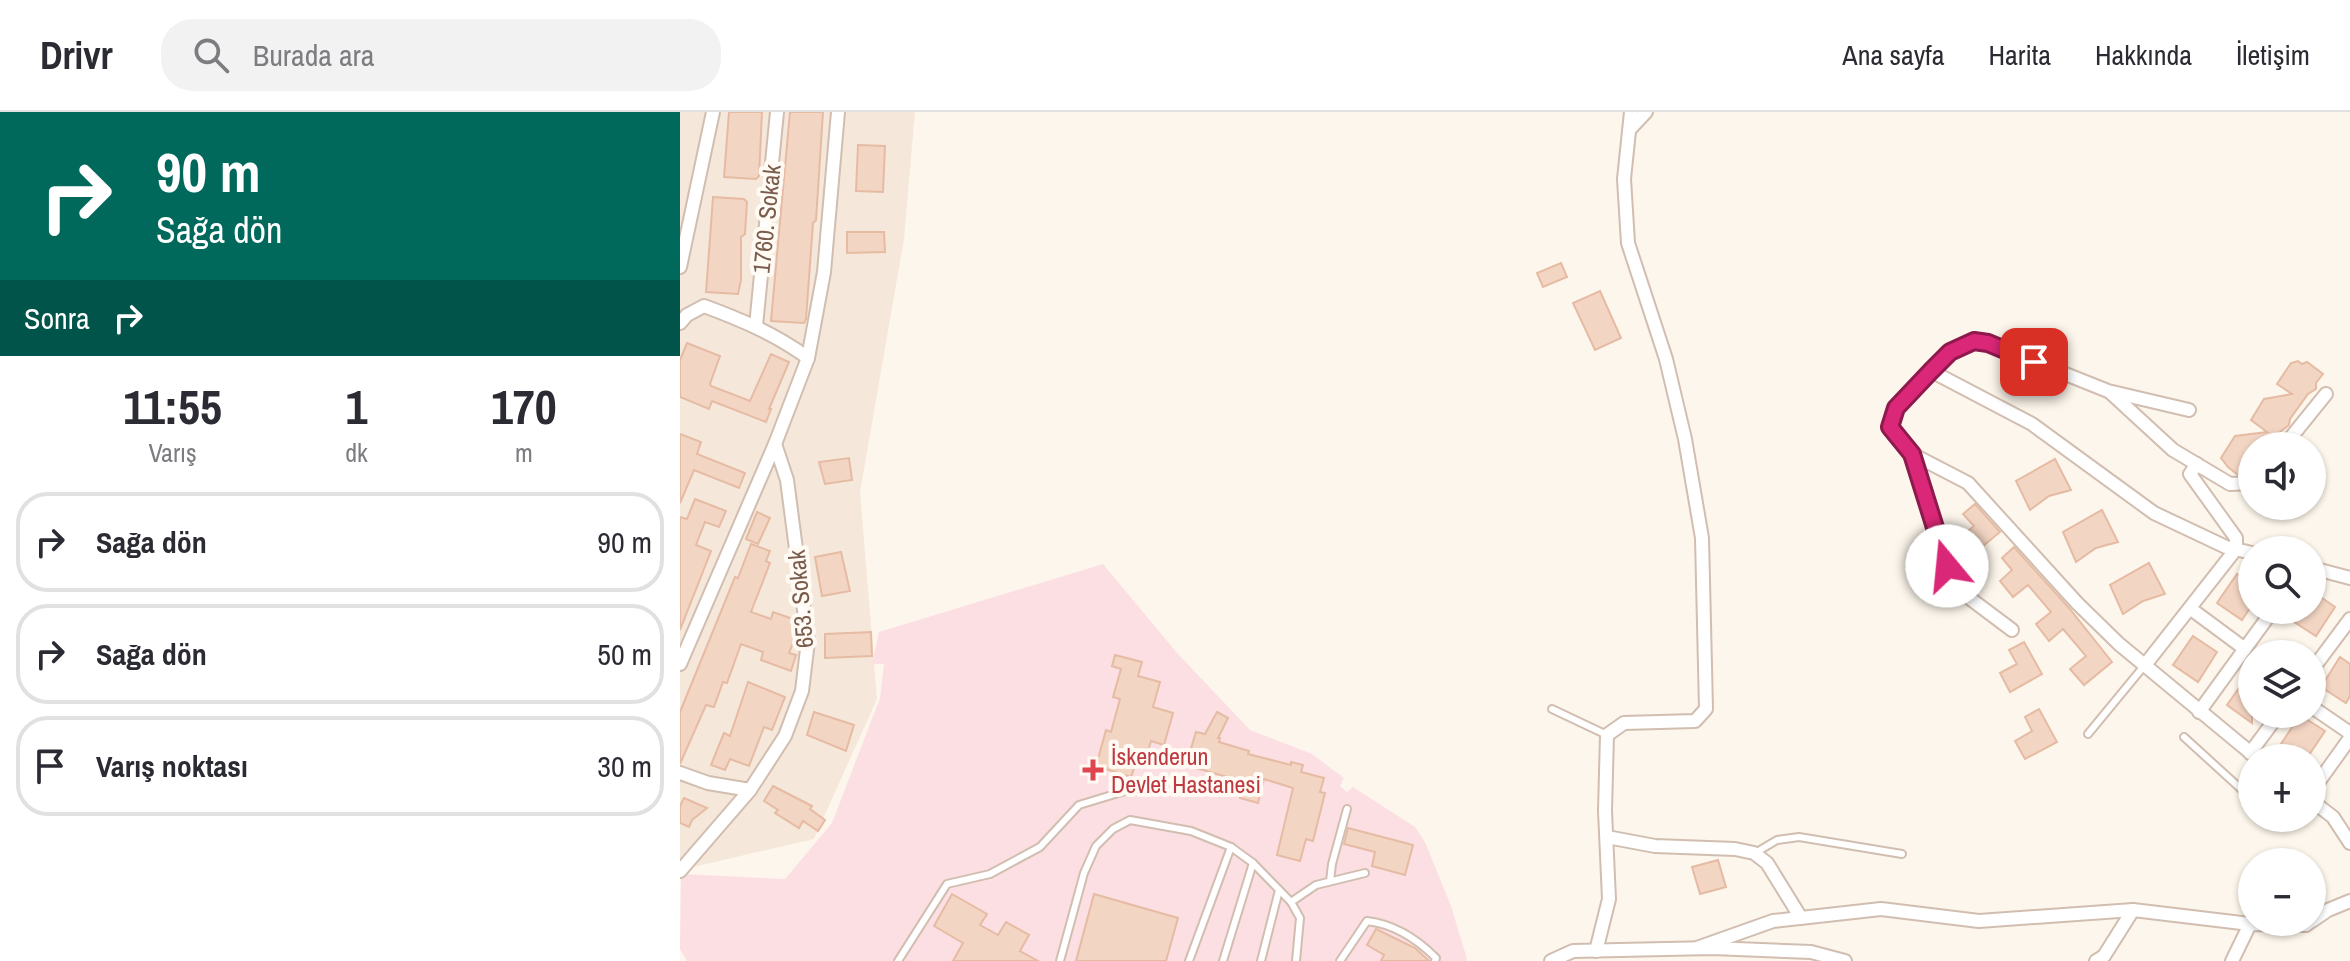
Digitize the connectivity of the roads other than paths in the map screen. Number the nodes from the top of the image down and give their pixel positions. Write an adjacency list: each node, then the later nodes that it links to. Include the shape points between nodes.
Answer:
1 (713, 112): 7 (street)
2 (777, 112): 9 (street, 1760. Sokak)
3 (838, 112): 10 (street, via 824,272)
4 (1631, 112): 6 (street)
5 (1646, 112): 6 (street)
6 (1630, 129): 35 (street, via 1624,179 1628,243 1666,359 1702,538 1706,709 1695,721 1624,723)
7 (680, 267)
8 (680, 323): 9 (street, via 704,306)
9 (756, 326): 10 (street)
10 (808, 358): 16 (street)
11 (1931, 371): 12 (street, via 1950,352 1974,341); 17 (street, via 1896,408 1890,427); 20 (street, via 2032,424 2154,513)
12 (2108, 391): 14 (street); 18 (street, via 2173,450)
13 (2326, 394): 15 (street)
14 (2189, 410)
15 (2295, 432)
16 (775, 444): 29 (street); 42 (street, 653. Sokak, via 787,480 808,641 802,691 785,736)
17 (1912, 454): 25 (street, via 1947,566 1964,594); 30 (street, via 1968,483 2077,603)
18 (2197, 464): 19 (street); 20 (street, via 2190,474 2236,538)
19 (2238, 484)
20 (2236, 549): 23 (street)
21 (2326, 572): 22 (street)
22 (2350, 578)
23 (2191, 609): 26 (street); 30 (street)
24 (2350, 619): 27 (street)
25 (2012, 630)
26 (2238, 644)
27 (2326, 651)
28 (2238, 659): 32 (street)
29 (680, 664)
30 (2145, 665): 32 (street); 34 (lane)
31 (1552, 709): 35 (lane)
32 (2199, 712): 38 (street)
33 (2326, 717): 36 (street)
34 (2088, 734)
35 (1607, 735): 46 (street)
36 (2350, 735): 39 (street)
37 (2184, 737): 41 (lane)
38 (2238, 744)
39 (2326, 770)
40 (680, 773): 42 (street)
41 (2238, 786)
42 (750, 790): 52 (street, 653. Sokak)
43 (1125, 791): 65 (lane, via 1079,805 1040,847 990,874 947,884)
44 (1347, 809): 54 (lane)
45 (2326, 812): 47 (street)
46 (1607, 837): 49 (street); 64 (street, via 1609,899)
47 (2350, 843)
48 (1231, 847): 51 (lane); 66 (lane, via 1148,822 1130,820 1113,829 1096,846 1084,873); 67 (lane)
49 (1754, 853): 50 (lane, via 1777,840 1799,837); 60 (street, via 1767,863)
50 (1902, 854)
51 (1253, 863): 55 (lane); 68 (lane)
52 (680, 871)
53 (1365, 873): 54 (lane)
54 (1330, 881): 57 (lane)
55 (1279, 890): 57 (lane); 69 (lane)
56 (2350, 901): 59 (street)
57 (1291, 902): 70 (lane, via 1300,918)
58 (2133, 910): 60 (street, via 1979,921 1881,909); 61 (street); 75 (street)
59 (2326, 911)
60 (1801, 918): 63 (street, via 1773,921)
61 (2238, 923)
62 (2244, 936): 76 (street)
63 (1697, 948): 64 (street); 74 (street, via 1811,952)
64 (1596, 951): 73 (street, via 1573,951)
65 (898, 961)
66 (1060, 961)
67 (1189, 961)
68 (1223, 961)
69 (1261, 961)
70 (1296, 961)
71 (1340, 961): 72 (lane, via 1367,921 1384,923 1423,945)
72 (1435, 961)
73 (1551, 961)
74 (1845, 961)
75 (2096, 961)
76 (2232, 961)

